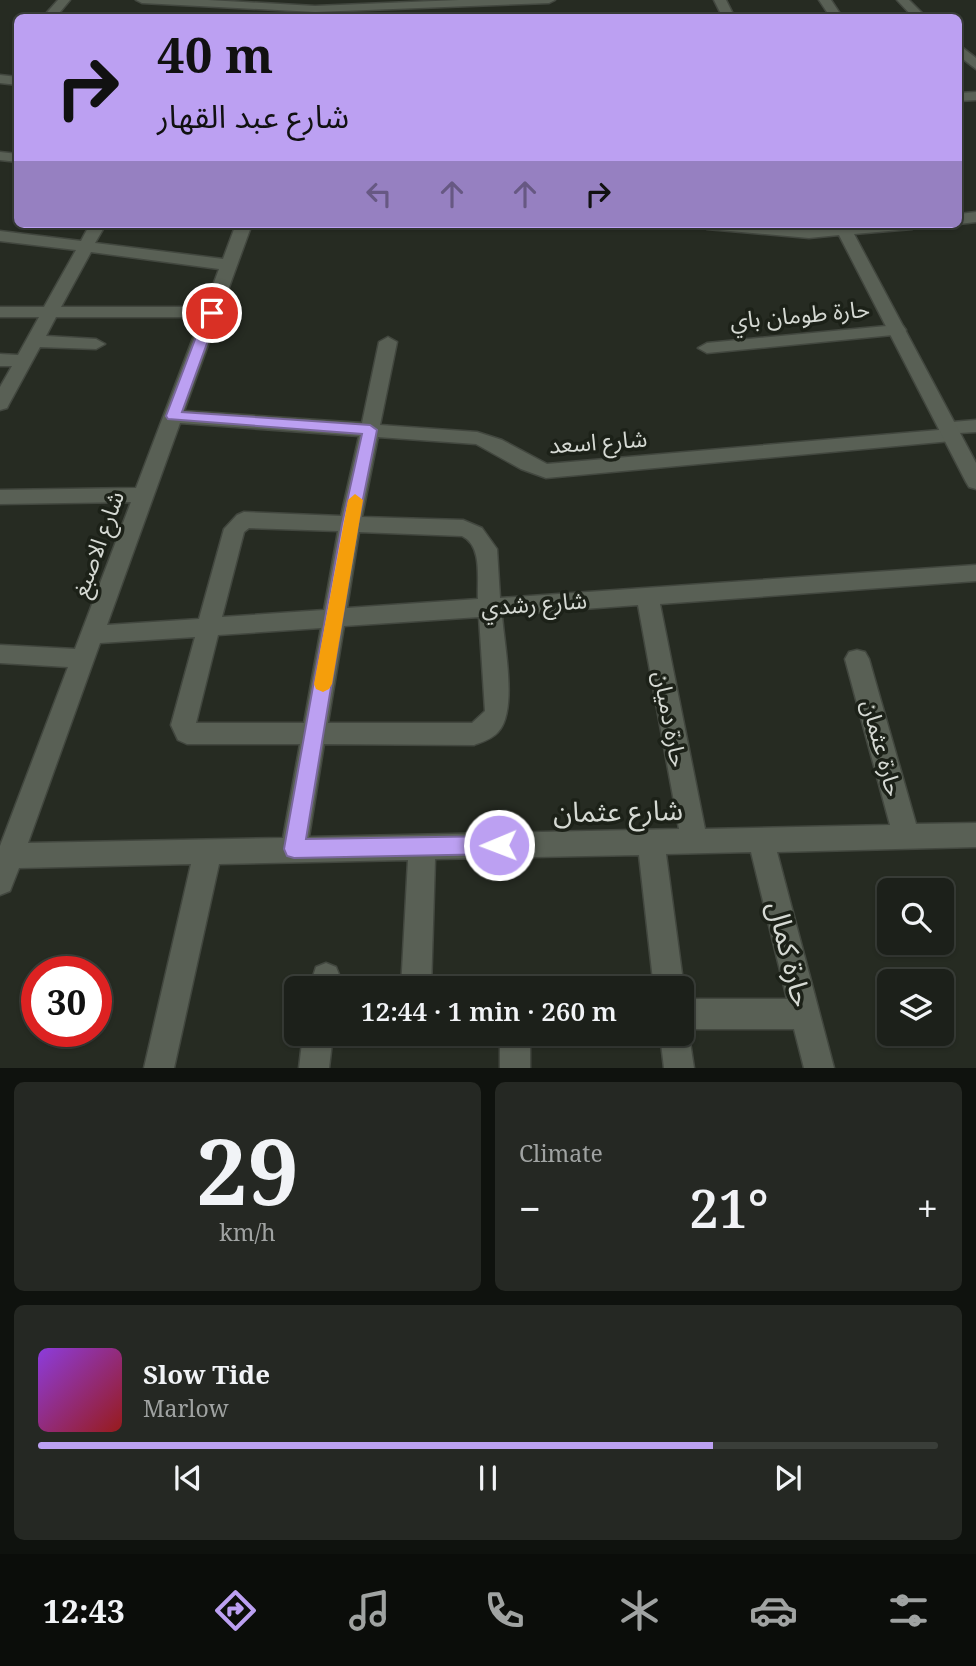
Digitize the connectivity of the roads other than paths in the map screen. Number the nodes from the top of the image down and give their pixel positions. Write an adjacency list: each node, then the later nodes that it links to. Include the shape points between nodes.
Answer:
1 (64, 0): 8 (street)
2 (142, 0): 3 (street)
3 (158, 0): 6 (street)
4 (549, 0): 7 (street)
5 (903, 0): 10 (street)
6 (217, 4): 7 (street); 9 (street)
7 (314, 13)
8 (52, 14)
9 (211, 14)
10 (916, 14)
11 (962, 50): 12 (street)
12 (976, 65)
13 (96, 228): 19 (street)
14 (243, 228): 20 (street, شارع الاصبغ)
15 (748, 228): 16 (street, via 789,232)
16 (832, 228)
17 (844, 228): 24 (street)
18 (0, 236): 19 (street)
19 (86, 247): 20 (street); 22 (street)
20 (229, 265): 23 (street, شارع الاصبغ)
21 (0, 312): 22 (street)
22 (50, 312): 23 (street); 25 (street)
23 (212, 313): 32 (street, شارع الاصبغ)
24 (897, 330): 28 (street, حارة طومان باي); 35 (street)
25 (34, 341): 27 (street); 30 (street)
26 (388, 342): 34 (street)
27 (96, 344)
28 (707, 348)
29 (0, 360): 30 (street)
30 (23, 361): 31 (street)
31 (0, 404)
32 (173, 416): 34 (street, شارع اسعد); 37 (street, شارع الاصبغ)
33 (976, 426): 35 (street, شارع اسعد)
34 (370, 430): 35 (street, شارع اسعد, via 477,438 500,445 529,467 555,471); 39 (street)
35 (949, 431): 36 (street)
36 (976, 482)
37 (144, 495): 38 (street); 45 (street, شارع الاصبغ)
38 (0, 497)
39 (350, 524): 42 (street, via 475,532 486,549); 43 (street); 44 (street, via 244,520 234,529)
40 (976, 573): 41 (street, شارع رشدي)
41 (647, 596): 42 (street, شارع رشدي); 53 (street, حارة دميان)
42 (490, 607): 43 (street, شارع رشدي); 49 (street, via 497,711 486,729 474,734)
43 (334, 618): 44 (street, شارع رشدي); 49 (street)
44 (209, 627): 45 (street, شارع رشدي); 49 (street, via 183,730 192,734)
45 (92, 635): 47 (street, شارع الاصبغ)
46 (0, 654): 47 (street)
47 (83, 659): 58 (street, شارع الاصبغ)
48 (857, 659): 51 (street, حارة عثمان)
49 (314, 732): 56 (street)
50 (976, 835): 51 (street, شارع عثمان)
51 (906, 837): 52 (street, شارع عثمان)
52 (761, 840): 53 (street, شارع عثمان); 63 (street, حارة كمال)
53 (694, 841): 54 (street, شارع عثمان)
54 (651, 842): 55 (street, شارع عثمان); 61 (street)
55 (422, 846): 56 (street, شارع عثمان); 60 (street)
56 (294, 849): 57 (street, شارع عثمان)
57 (208, 851): 58 (street, شارع عثمان); 67 (street)
58 (10, 856): 59 (street, شارع الاصبغ)
59 (0, 882)
60 (417, 976)
61 (667, 976)
62 (694, 1014): 63 (street)
63 (806, 1014): 71 (street, حارة كمال)
64 (317, 1046): 68 (street)
65 (516, 1046): 69 (street)
66 (677, 1046): 70 (street)
67 (159, 1068)
68 (314, 1068)
69 (515, 1068)
70 (680, 1068)
71 (819, 1068)

